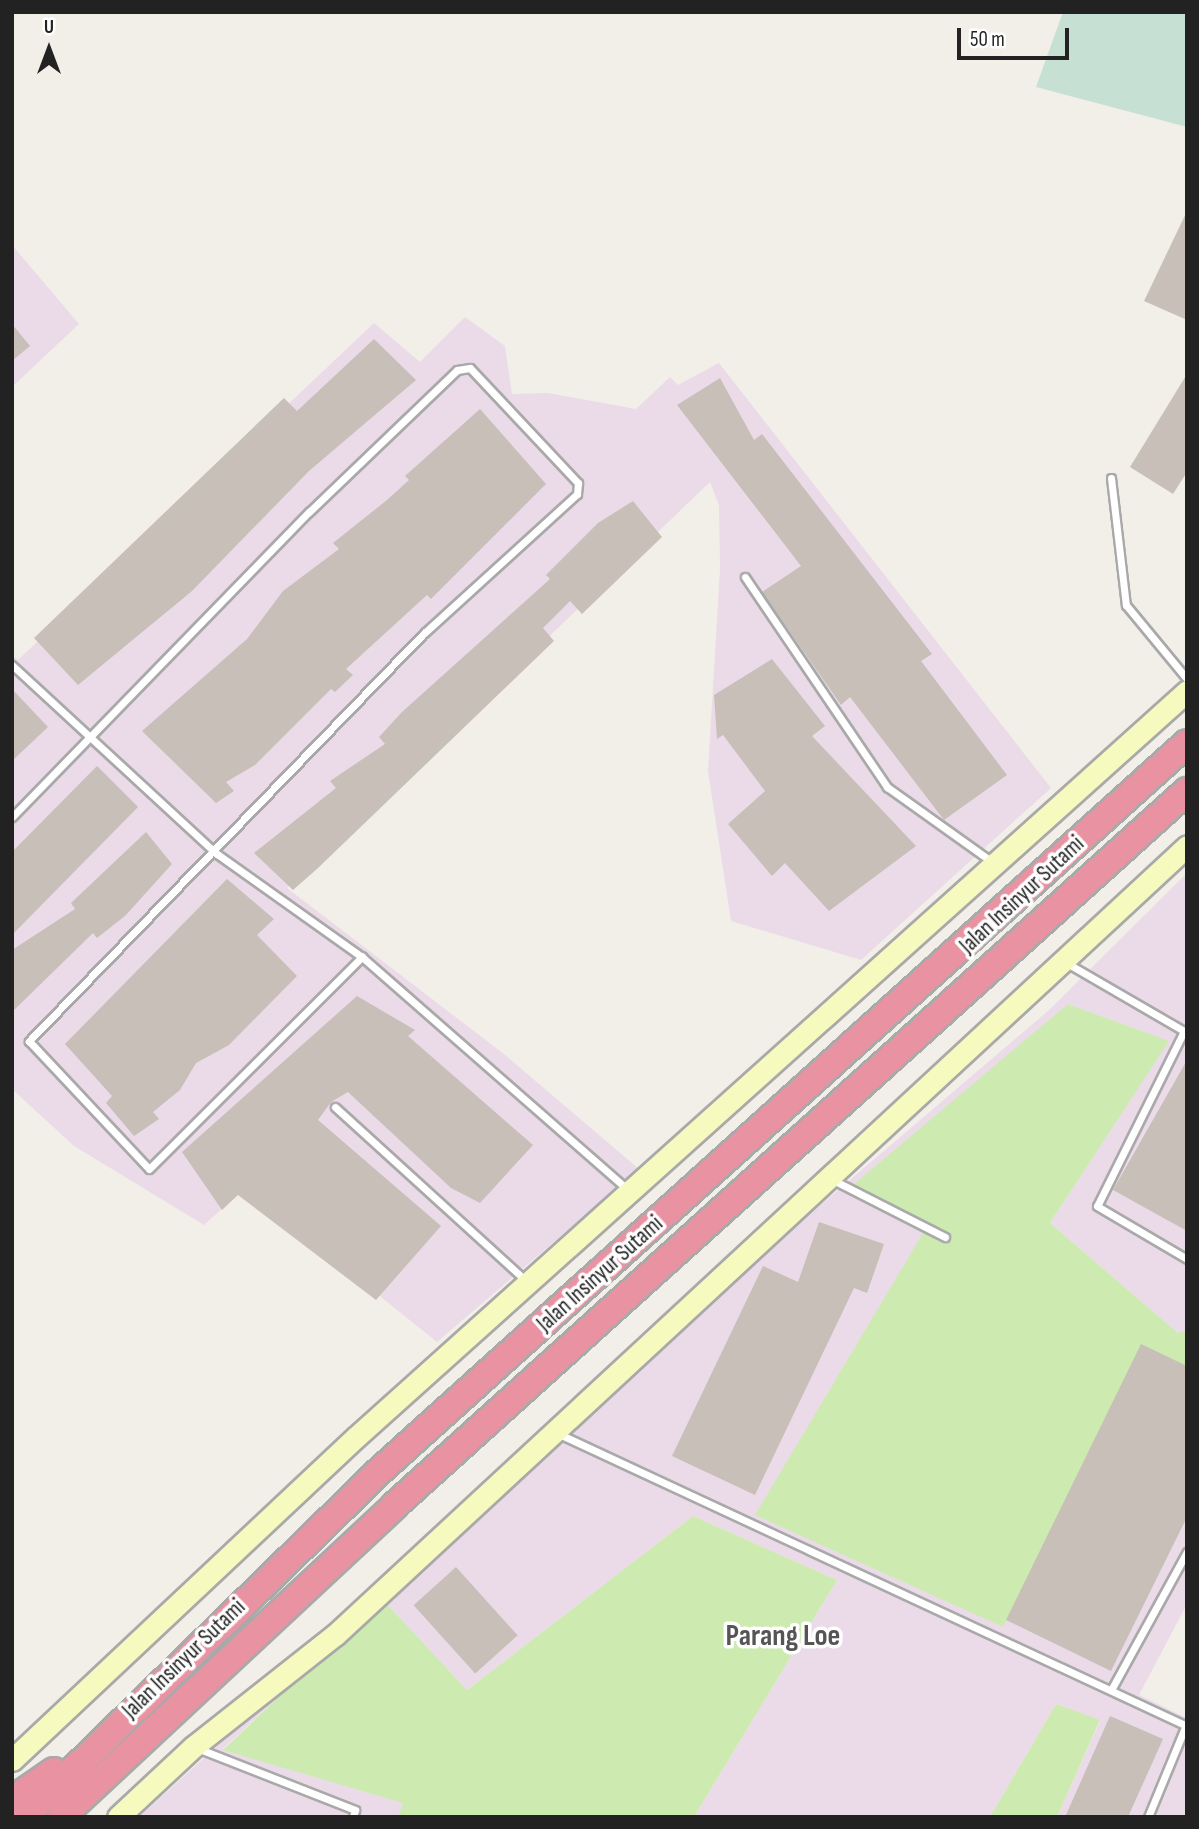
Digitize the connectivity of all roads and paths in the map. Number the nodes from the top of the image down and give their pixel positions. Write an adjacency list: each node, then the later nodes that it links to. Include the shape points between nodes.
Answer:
1 (1111, 478): 4 (lane, via 1126,605)
2 (745, 577): 12 (lane, via 887,787)
3 (12, 665): 6 (lane)
4 (1187, 680)
5 (1187, 691): 12 (street)
6 (92, 741): 9 (lane); 11 (lane); 11 (lane, via 309,512 457,370 470,368 578,483 576,494 424,633)
7 (1187, 743): 25 (highway, Jalan Insinyur Sutami, via 375,1475)
8 (1187, 791): 30 (highway, Jalan Insinyur Sutami, via 394,1506)
9 (12, 817)
10 (1187, 846): 14 (street)
11 (217, 854): 13 (lane); 13 (lane, via 29,1041 149,1169)
12 (993, 863): 17 (street)
13 (362, 957): 17 (lane)
14 (1062, 959): 16 (street); 19 (lane, via 1184,1031 1097,1206)
15 (335, 1107): 20 (lane)
16 (824, 1175): 18 (lane); 21 (street)
17 (632, 1193): 20 (street)
18 (945, 1237)
19 (1187, 1259)
20 (529, 1284): 27 (street)
21 (556, 1433): 23 (lane); 26 (street, via 335,1635)
22 (1187, 1552): 23 (lane)
23 (1111, 1690): 24 (lane)
24 (1186, 1726): 33 (lane)
25 (100, 1741): 28 (highway); 29 (highway, Jalan Insinyur Sutami)
26 (194, 1747): 31 (street); 32 (lane, via 355,1810)
27 (12, 1760)
28 (12, 1800)
29 (25, 1817)
30 (61, 1817)
31 (118, 1817)
32 (353, 1817)
33 (1148, 1817)

